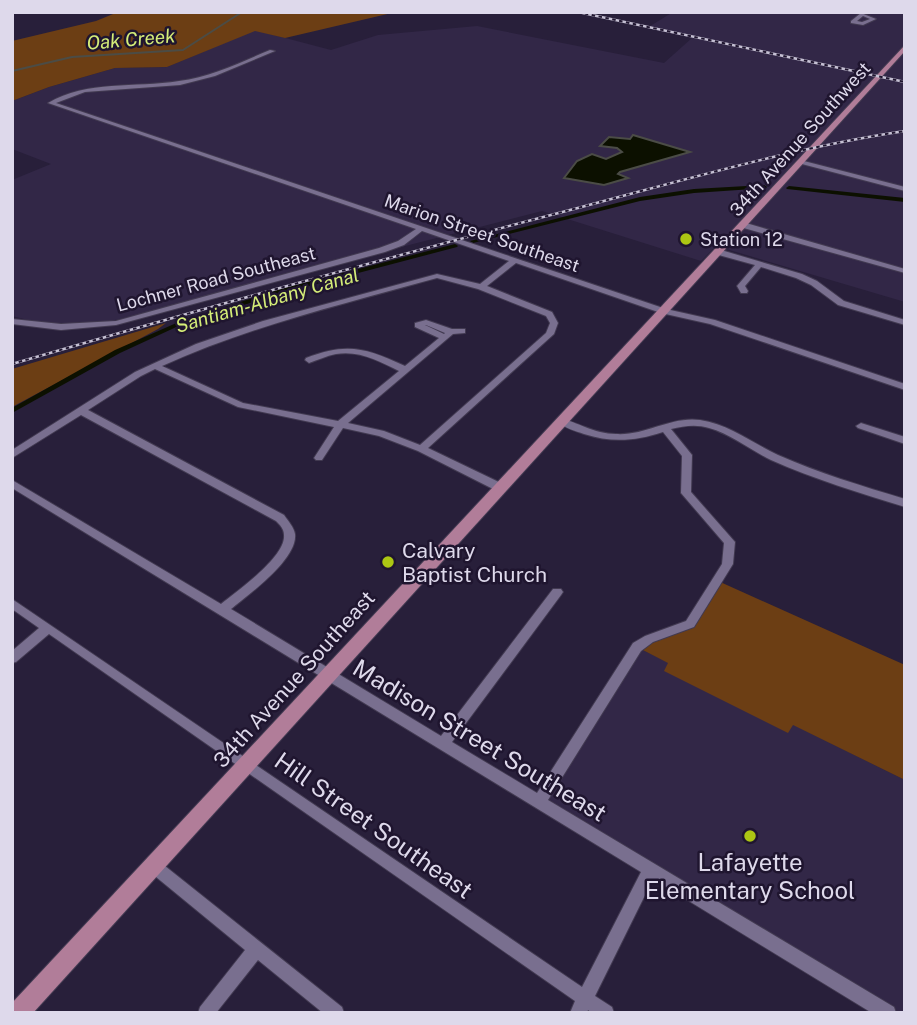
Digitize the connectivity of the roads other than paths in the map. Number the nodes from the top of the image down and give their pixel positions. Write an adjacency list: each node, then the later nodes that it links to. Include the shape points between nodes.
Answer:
1 (905, 47): 3 (main road, 34th Avenue Southwest)
2 (272, 51): 6 (street, Marion Street Southeast, via 180,83 84,90 51,103)
3 (800, 162): 4 (street); 5 (main road, 34th Avenue Southwest)
4 (905, 188)
5 (743, 225): 7 (main road, 34th Avenue Southwest); 10 (street)
6 (421, 229): 8 (street, Marion Street Southeast); 14 (street, Lochner Road Southeast, via 382,250 116,323 61,327)
7 (718, 252): 9 (street); 13 (main road, 34th Avenue Southeast)
8 (515, 260): 11 (street); 13 (street, Marion Street Southeast)
9 (760, 265): 12 (street, via 741,286); 15 (street, via 814,283 841,303)
10 (905, 271)
11 (481, 287): 18 (street, via 437,276 265,323); 27 (street, via 544,311 553,318 553,328)
12 (744, 291)
13 (664, 311): 20 (street, Marion Street Southeast); 22 (main road, 34th Avenue Southeast)
14 (12, 321)
15 (905, 323)
16 (462, 331): 19 (street, via 448,335)
17 (309, 360): 19 (street, via 336,349 351,349)
18 (155, 366): 21 (street); 23 (street, via 231,402)
19 (405, 370): 23 (street)
20 (903, 382)
21 (80, 410): 28 (street); 35 (street, via 288,526 288,546 280,558)
22 (563, 422): 25 (street, via 614,438); 31 (main road, 34th Avenue Southeast)
23 (340, 425): 27 (street, via 381,433); 29 (street)
24 (862, 426): 26 (street)
25 (665, 428): 32 (street, via 692,422 723,428 772,456); 41 (street, via 687,454 686,493 730,542 727,564 690,624 637,647)
26 (905, 441)
27 (421, 449): 31 (street)
28 (12, 455)
29 (319, 458)
30 (12, 483): 35 (street, Madison Street Southeast)
31 (501, 488): 38 (main road, 34th Avenue Southeast)
32 (905, 503)
33 (557, 592): 39 (street)
34 (12, 603): 36 (street, Hill Street Southeast)
35 (222, 610): 38 (street, Madison Street Southeast)
36 (48, 628): 37 (street); 40 (street, Hill Street Southeast)
37 (12, 658)
38 (329, 675): 39 (street, Madison Street Southeast); 40 (main road, 34th Avenue Southeast)
39 (444, 743): 41 (street, Madison Street Southeast)
40 (248, 765): 42 (main road, 34th Avenue Southeast); 45 (street, Hill Street Southeast)
41 (539, 802): 43 (street, Madison Street Southeast)
42 (155, 867): 44 (street); 46 (main road, 34th Avenue Southeast)
43 (650, 870): 45 (street); 50 (street, Madison Street Southeast)
44 (256, 949): 47 (street); 48 (street)
45 (582, 1006): 49 (street, Hill Street Southeast)
46 (18, 1013)
47 (206, 1013)
48 (336, 1013)
49 (606, 1013)
50 (888, 1013)

